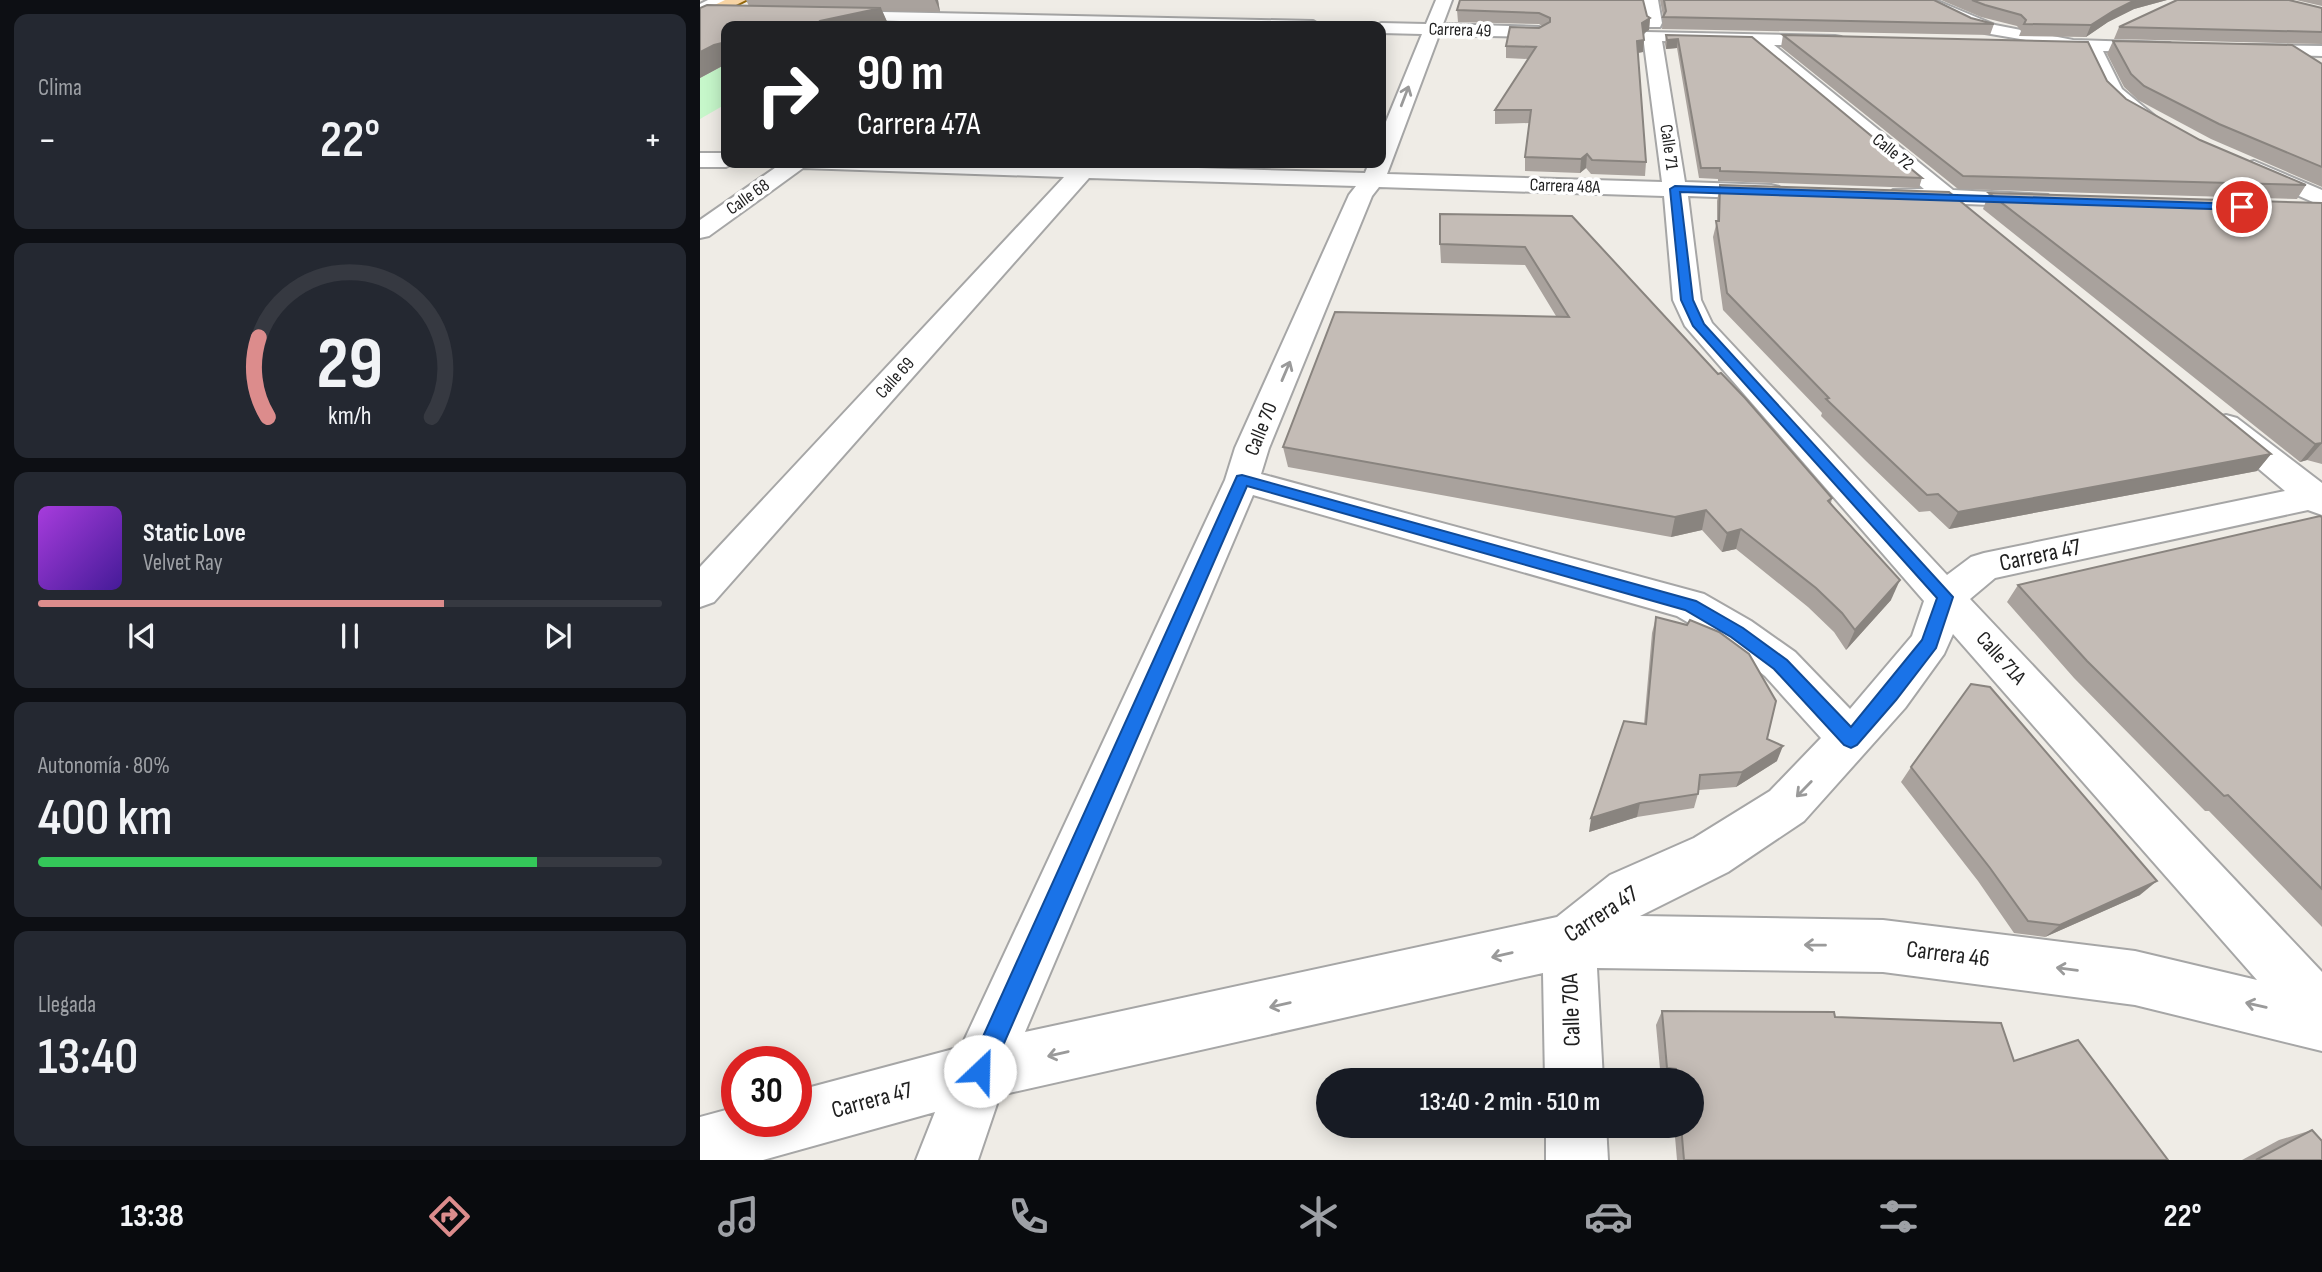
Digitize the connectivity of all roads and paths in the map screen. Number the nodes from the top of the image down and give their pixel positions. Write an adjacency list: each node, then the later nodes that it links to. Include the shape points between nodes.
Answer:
1 (721, 0): 9 (street)
2 (1031, 0): 12 (street)
3 (1444, 0): 15 (street, Calle 70)
4 (1650, 0): 16 (street, Calle 71)
5 (1904, 0): 22 (street)
6 (1921, 0): 23 (street, via 1991,29)
7 (741, 7): 9 (street)
8 (1227, 10): 13 (street)
9 (702, 14)
10 (812, 16): 11 (street)
11 (946, 21)
12 (1002, 21)
13 (1217, 21)
14 (1386, 28): 15 (street, Carrera 49)
15 (1432, 29): 18 (street, Carrera 49); 30 (street, Calle 70, one-way to 15)
16 (1653, 29): 19 (street); 38 (street, Calle 71)
17 (2108, 31): 23 (street)
18 (1539, 32)
19 (1756, 39): 20 (street); 41 (street, Calle 72)
20 (1854, 41)
21 (1977, 44): 22 (street)
22 (2000, 45): 23 (street)
23 (2091, 46): 27 (street); 29 (street, via 2114,92)
24 (2286, 50): 25 (street); 26 (street); 28 (street)
25 (2322, 51)
26 (2239, 54)
27 (2178, 55)
28 (2312, 68)
29 (2165, 127)
30 (1386, 147)
31 (700, 160): 32 (street)
32 (721, 160)
33 (2236, 160): 42 (street)
34 (789, 168): 47 (street, Calle 68)
35 (1085, 168): 52 (street, Calle 69)
36 (1377, 168): 50 (street, Calle 70, one-way to 36, via 1361,195)
37 (1386, 168): 38 (street, Carrera 48A)
38 (1675, 189): 39 (street, Carrera 48A); 48 (street, Calle 71)
39 (1795, 193)
40 (1878, 195): 41 (street)
41 (1947, 197): 43 (street); 46 (street, Calle 72)
42 (2322, 199)
43 (2058, 201)
44 (2294, 209): 45 (street)
45 (2322, 210)
46 (1979, 223)
47 (700, 231)
48 (1687, 300): 53 (street, Calle 71A, via 1699,326 1720,351)
49 (2206, 408): 51 (street)
50 (1242, 480): 54 (street, via 1690,605 1780,664); 59 (street, Calle 70)
51 (2319, 498): 53 (street, Carrera 47, via 1984,567)
52 (700, 592)
53 (1945, 597): 54 (street, Carrera 47, via 1930,643); 56 (street, Calle 71A)
54 (1851, 740): 55 (street, Carrera 47, one-way to 55, via 1787,806 1712,855 1628,893)
55 (1569, 941): 57 (street, Carrera 46, one-way to 55, via 2135,978 1883,946); 58 (street, Calle 70A); 59 (street, Carrera 47, one-way to 59)
56 (2322, 1012)
57 (2322, 1023)
58 (1574, 1068)
59 (980, 1071): 60 (street, Carrera 47); 64 (street, Calle 70)
60 (812, 1116)
61 (737, 1137): 63 (street, Carrera 47)
62 (1576, 1138): 65 (street)
63 (700, 1147)
64 (947, 1160)
65 (1577, 1160)

